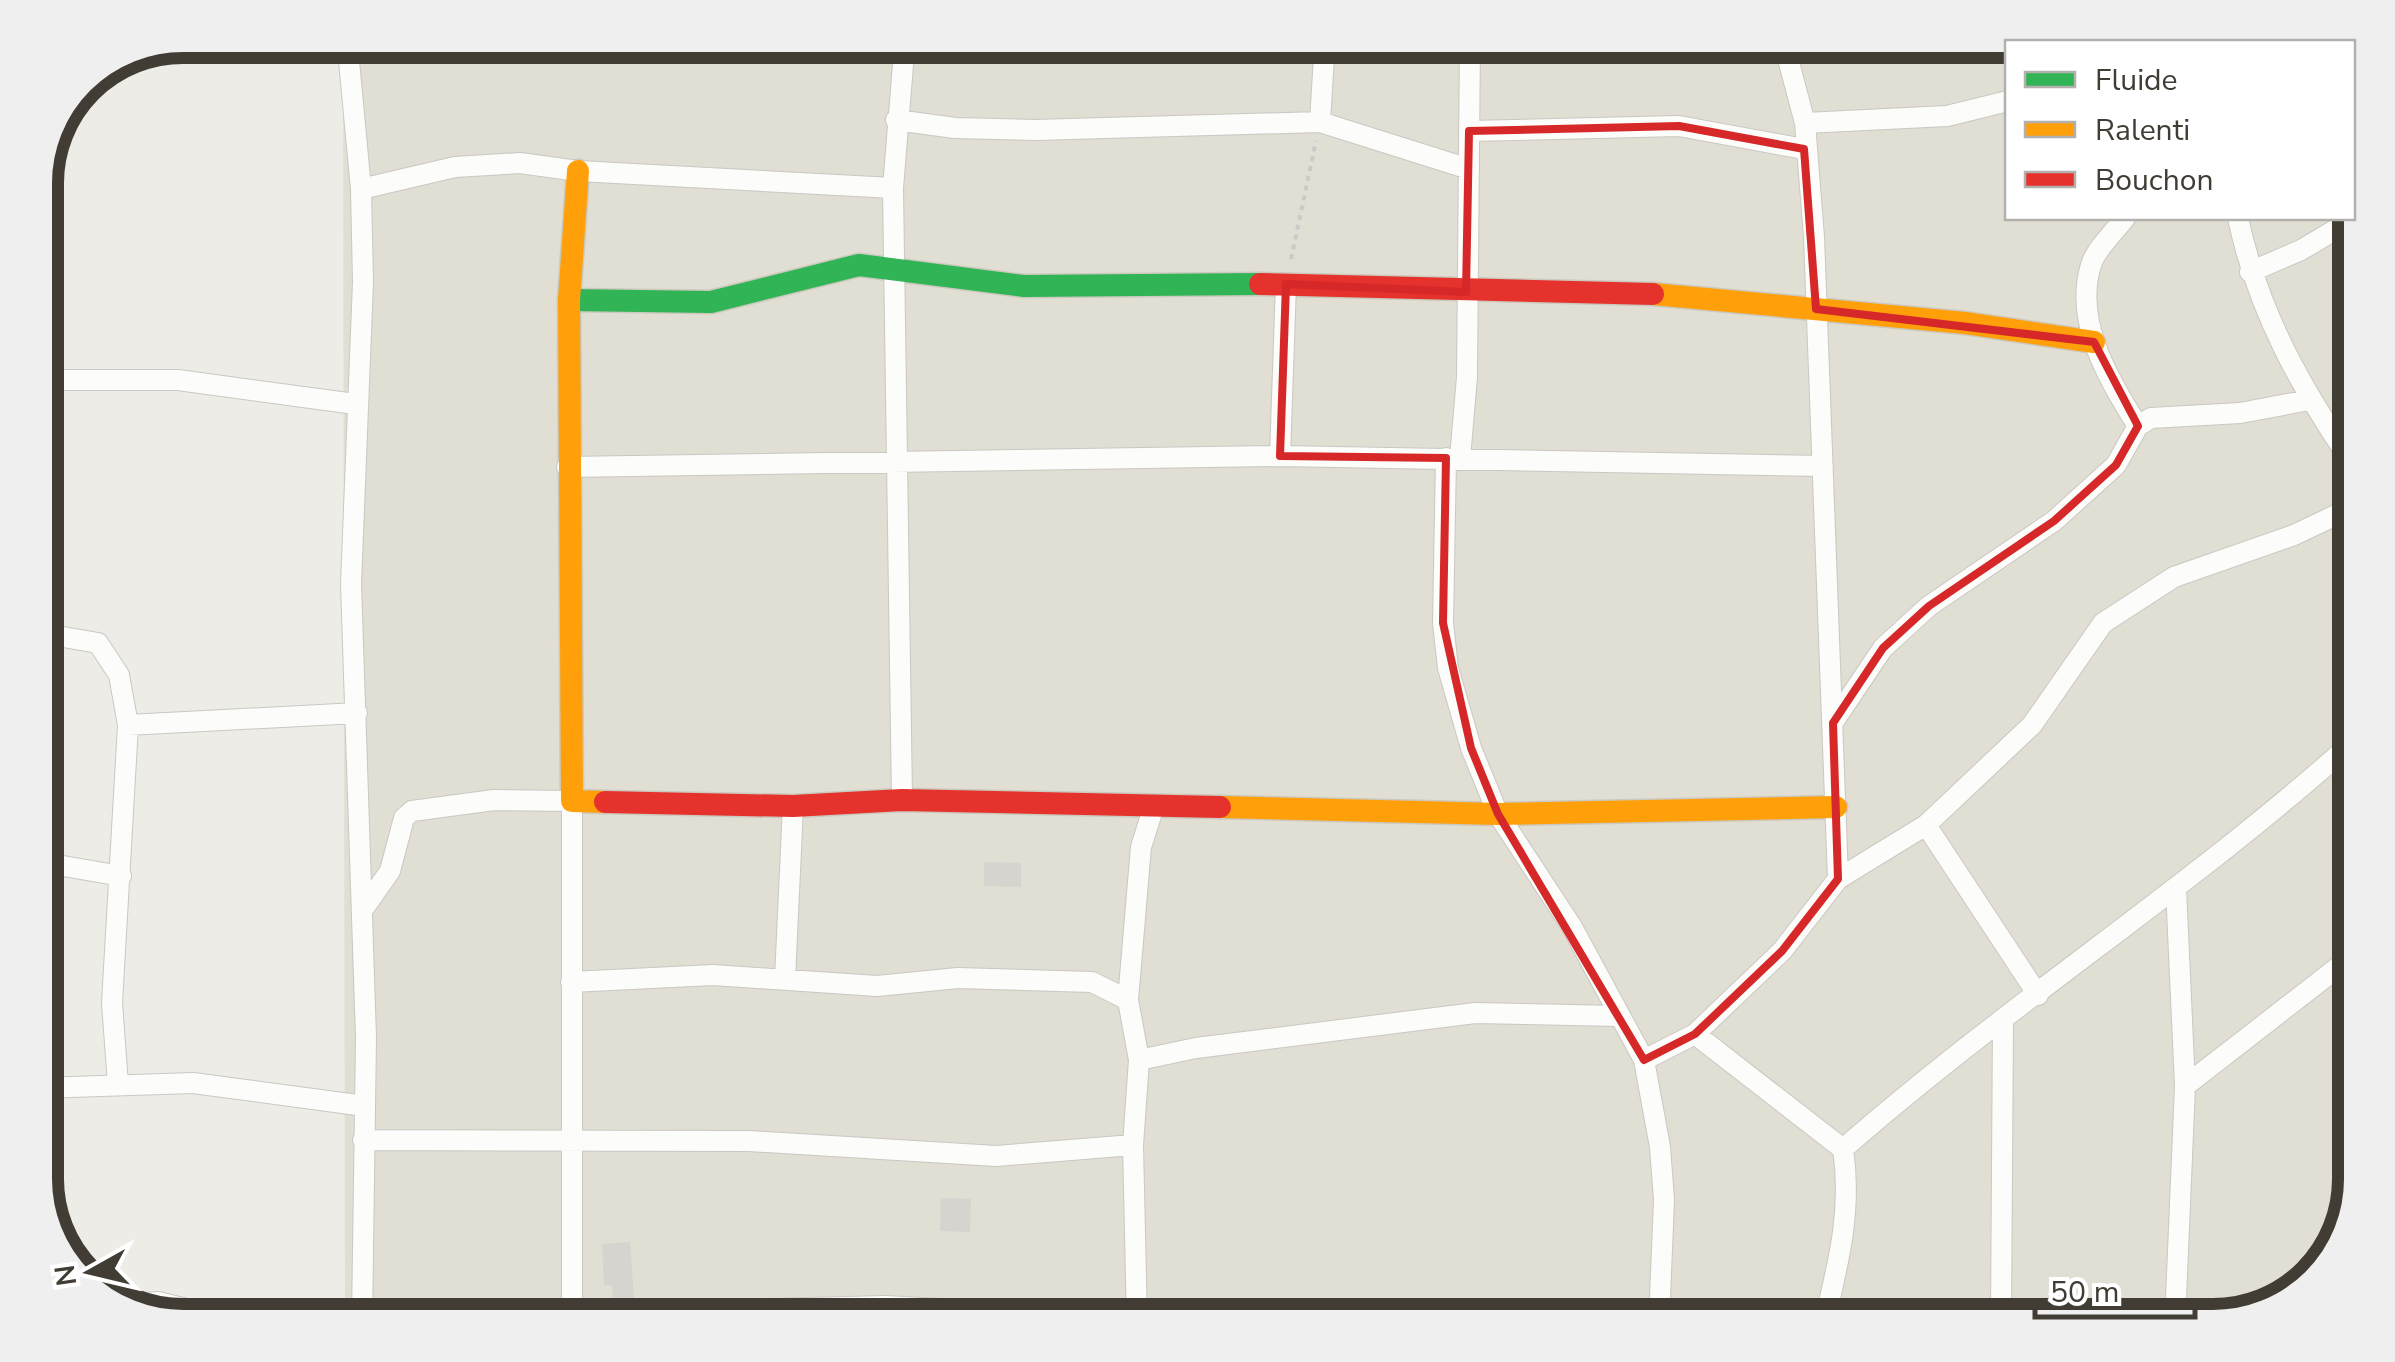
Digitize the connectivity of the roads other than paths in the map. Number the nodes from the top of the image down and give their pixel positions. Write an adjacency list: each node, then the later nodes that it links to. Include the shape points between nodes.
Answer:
1 (349, 58): 15 (street)
2 (903, 58): 7 (street)
3 (1324, 58): 8 (street)
4 (1470, 58): 10 (street)
5 (1789, 58): 9 (street)
6 (2005, 102): 9 (street, via 1947,116)
7 (896, 120): 8 (street, via 1035,130); 14 (street)
8 (1320, 122): 12 (street)
9 (1805, 123): 11 (street)
10 (1469, 131): 11 (street, via 1679,126); 12 (street)
11 (1804, 149): 24 (street)
12 (1469, 169): 22 (street)
13 (578, 171): 14 (street); 15 (street, via 520,163 455,167); 23 (street)
14 (893, 188): 19 (street)
15 (361, 189): 28 (street)
16 (2123, 220): 25 (street, via 2093,258 2088,294)
17 (2238, 220): 20 (street)
18 (2337, 229): 20 (street)
19 (896, 272): 21 (street, via 1024,286); 23 (street, via 859,265 828,269 710,302); 33 (street)
20 (2250, 272): 27 (street)
21 (1286, 284): 22 (street); 31 (street)
22 (1466, 292): 24 (street, via 1686,295); 32 (street, via 1467,377)
23 (569, 300): 35 (street)
24 (1816, 309): 25 (street); 34 (street)
25 (2094, 342): 29 (street)
26 (58, 380): 28 (street, via 178,380)
27 (2309, 400): 29 (street, via 2162,417); 30 (street)
28 (355, 404): 38 (street, via 351,584)
29 (2138, 426): 39 (street, via 2116,465 2054,521 1929,606 1884,648)
30 (2337, 442)
31 (1280, 456): 32 (street); 33 (street)
32 (1453, 458): 34 (street); 47 (street, via 1442,623 1471,748)
33 (897, 462): 35 (street); 43 (street)
34 (1823, 466): 39 (street)
35 (567, 467): 42 (street)
36 (2337, 514): 48 (street, via 2174,577 2102,623 2032,726)
37 (58, 636): 40 (street, via 98,643 118,675)
38 (357, 713): 40 (street); 53 (street)
39 (1833, 722): 46 (street)
40 (128, 724): 50 (street)
41 (2338, 756): 52 (street)
42 (572, 800): 44 (street); 53 (street, via 494,800 412,811 404,818 390,871); 56 (street)
43 (902, 800): 44 (street); 45 (street)
44 (793, 806): 55 (street)
45 (1154, 806): 47 (street); 58 (street, via 1141,847)
46 (1836, 807): 47 (street); 51 (street)
47 (1498, 814): 59 (street, via 1572,928)
48 (1926, 825): 51 (street); 57 (street)
49 (58, 865): 50 (street)
50 (121, 876): 64 (street, via 112,1003)
51 (1838, 879): 61 (street, via 1782,951)
52 (2176, 888): 57 (street); 65 (street)
53 (364, 908): 67 (street)
54 (2338, 970): 65 (street)
55 (785, 979): 56 (street, via 641,976); 58 (street, via 877,986 958,978 1092,982)
56 (570, 982): 69 (street)
57 (2038, 995): 60 (street)
58 (1128, 1000): 62 (street)
59 (1618, 1016): 62 (street, via 1475,1013); 63 (street)
60 (2003, 1020): 71 (street); 77 (street)
61 (1694, 1034): 63 (street); 71 (street)
62 (1139, 1060): 70 (street)
63 (1644, 1060): 75 (street, via 1664,1200)
64 (118, 1084): 66 (street); 67 (street, via 193,1082)
65 (2185, 1086): 78 (street)
66 (58, 1087)
67 (364, 1106): 68 (street)
68 (362, 1140): 69 (street); 72 (street)
69 (570, 1142): 70 (street, via 766,1142 996,1156); 73 (street)
70 (1133, 1145): 74 (street)
71 (1842, 1149): 76 (street, via 1848,1189 1844,1243)
72 (362, 1304)
73 (572, 1304)
74 (1137, 1304)
75 (1660, 1304)
76 (1829, 1304)
77 (2001, 1304)
78 (2176, 1304)

